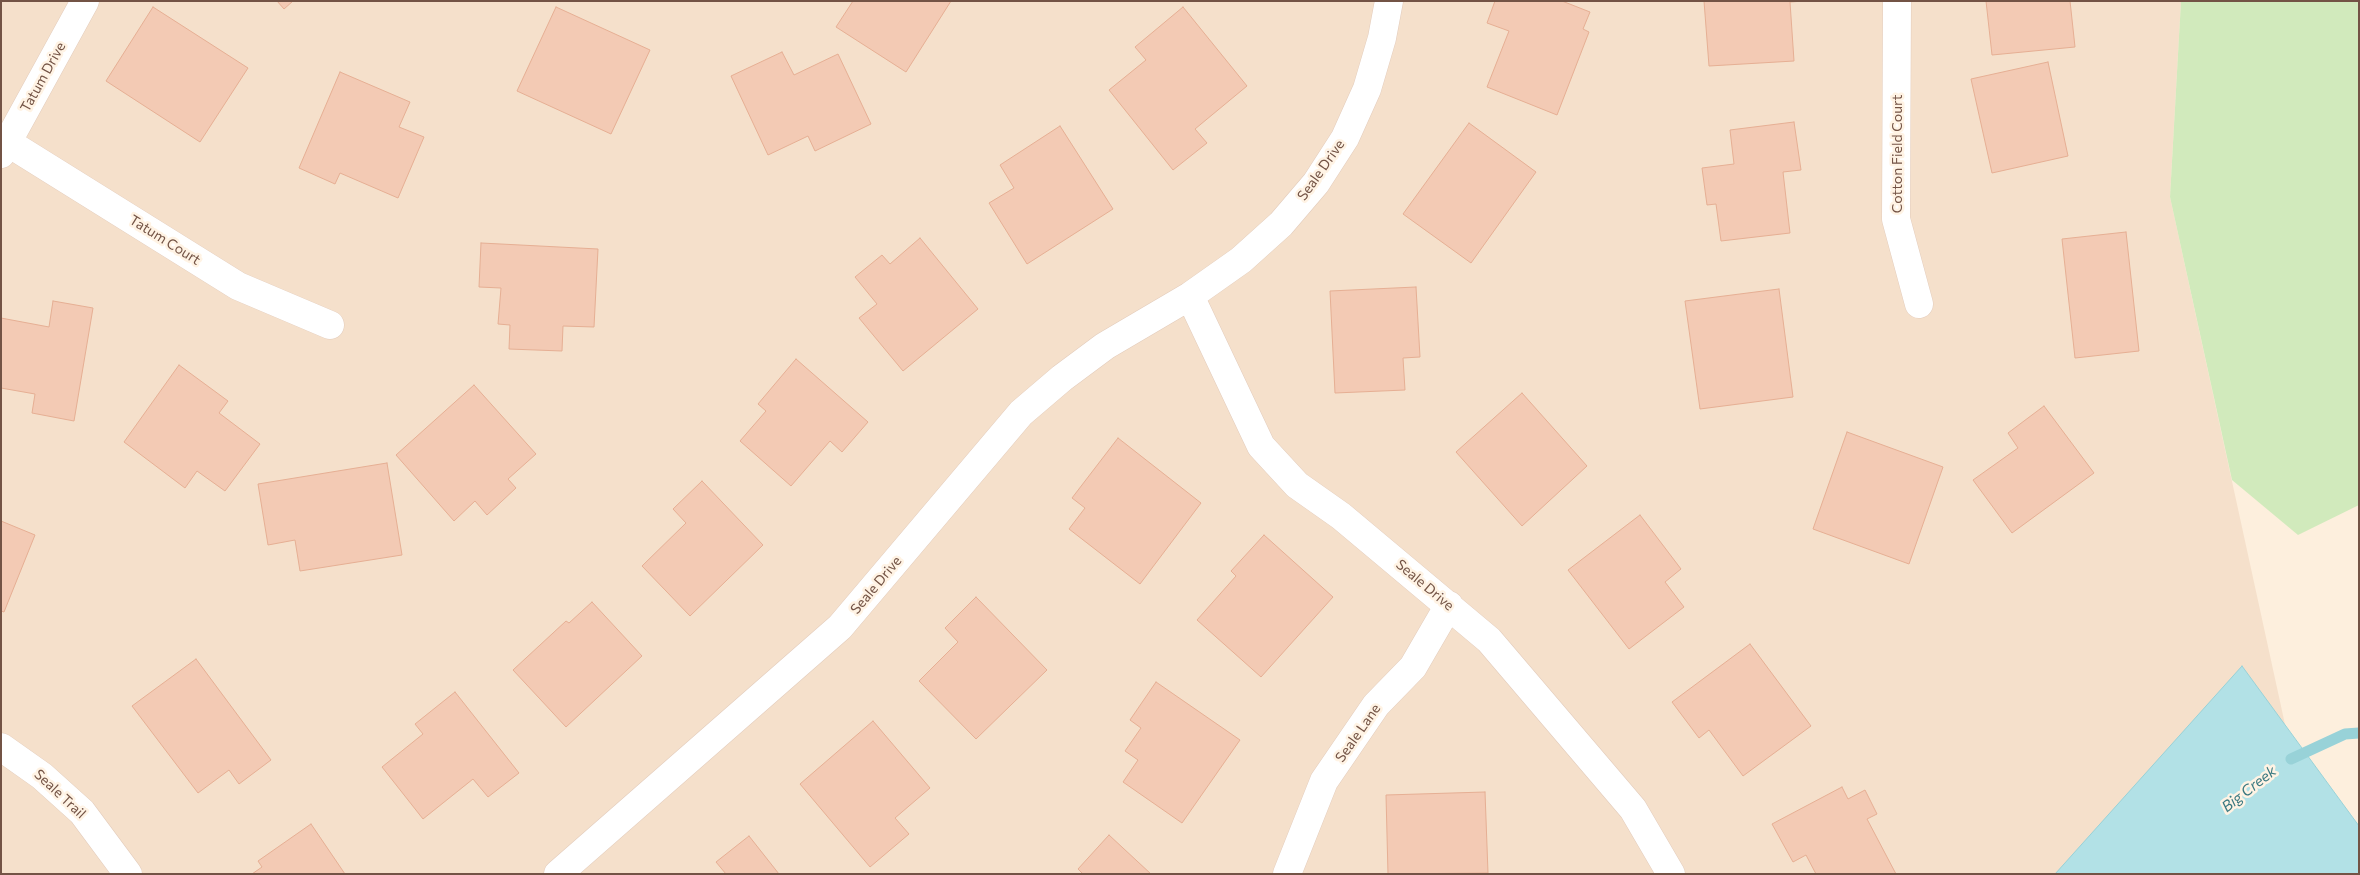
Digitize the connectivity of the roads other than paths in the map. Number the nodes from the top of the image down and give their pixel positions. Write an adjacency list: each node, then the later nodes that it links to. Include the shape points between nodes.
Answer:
1 (85, 1): 4 (street, Tatum Drive)
2 (1389, 1): 5 (street, Seale Drive, via 1366,90 1345,138 1316,183 1280,224 1241,260)
3 (1897, 1): 6 (street, Cotton Field Court, via 1896,219)
4 (4, 148): 7 (street, Tatum Court, via 238,286)
5 (1190, 296): 8 (street, Seale Drive, via 1261,446 1297,485 1341,516); 11 (street, Seale Drive, via 1104,346 1021,413 840,626)
6 (1919, 304)
7 (330, 325)
8 (1449, 604): 12 (street, Seale Lane, via 1413,667 1376,705 1324,781); 13 (street, Seale Drive, via 1489,640 1633,809)
9 (1, 747): 10 (street, Seale Trail, via 42,776 82,812)
10 (128, 874)
11 (558, 874)
12 (1287, 874)
13 (1671, 874)

